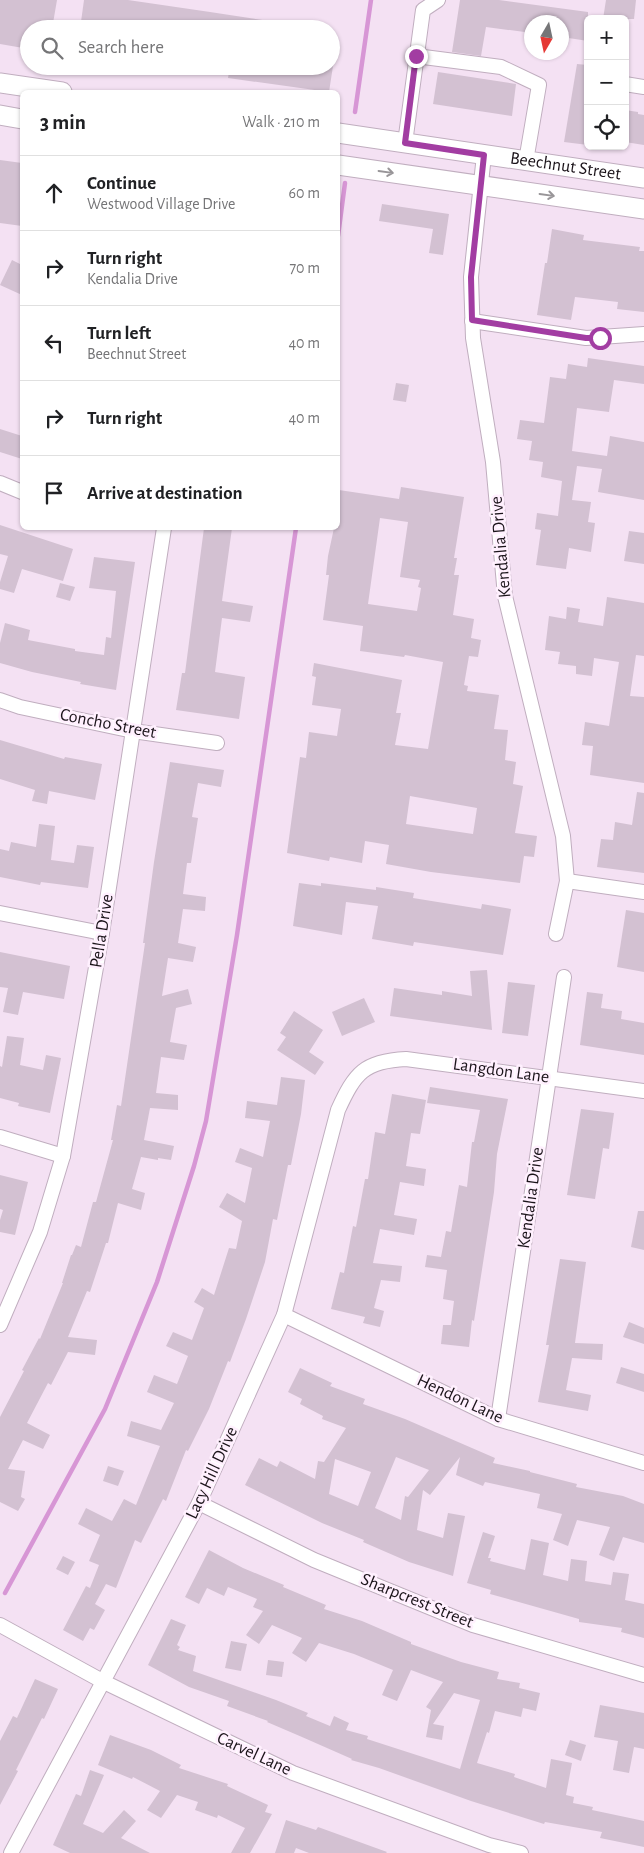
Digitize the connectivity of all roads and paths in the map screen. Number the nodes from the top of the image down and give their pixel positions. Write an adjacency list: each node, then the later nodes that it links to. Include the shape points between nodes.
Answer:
1 (438, 0): 2 (street, via 422,10)
2 (416, 56): 10 (street); 12 (street, via 501,67 538,85)
3 (0, 83): 6 (main road)
4 (629, 85): 5 (street)
5 (644, 87)
6 (48, 90)
7 (0, 115): 8 (main road)
8 (20, 119)
9 (340, 133): 10 (main road, Beechnut Street)
10 (405, 143): 11 (main road, Beechnut Street)
11 (484, 155): 12 (main road, Beechnut Street); 15 (street, Kendalia Drive)
12 (526, 161): 14 (main road, Beechnut Street)
13 (340, 165): 15 (main road, Beechnut Street, one-way to 15)
14 (644, 178)
15 (480, 186): 16 (main road, Beechnut Street, one-way to 16); 17 (street, Kendalia Drive, via 471,277)
16 (644, 209)
17 (472, 320): 18 (street, via 586,338); 25 (street, Kendalia Drive, via 494,462 504,596 563,836)
18 (644, 334)
19 (0, 483): 20 (street)
20 (20, 491)
21 (162, 530): 23 (street, Pella Drive)
22 (0, 700): 23 (street, Concho Street, via 20,708)
23 (133, 730): 24 (street, Concho Street); 28 (street, Pella Drive)
24 (217, 743)
25 (566, 881): 26 (street); 29 (street, Kendalia Drive)
26 (644, 892)
27 (0, 914): 28 (street)
28 (102, 933): 35 (street, Pella Drive)
29 (556, 934)
30 (564, 977): 32 (street, Kendalia Drive)
31 (360, 1072): 32 (street, Langdon Lane, via 386,1060 406,1059); 36 (street, Lacy Hill Drive, via 338,1110)
32 (548, 1078): 33 (street, Langdon Lane); 38 (street, Kendalia Drive)
33 (644, 1092)
34 (0, 1137): 35 (street)
35 (63, 1156): 37 (street, Pella Drive, via 40,1232)
36 (284, 1316): 38 (street, Hendon Lane); 40 (street, Lacy Hill Drive)
37 (0, 1325)
38 (498, 1419): 39 (street, Hendon Lane)
39 (644, 1463)
40 (199, 1502): 42 (street, Sharpcrest Street, via 314,1560 474,1625); 43 (street, Lacy Hill Drive)
41 (0, 1625): 43 (street, Carvel Lane)
42 (644, 1675)
43 (104, 1682): 44 (street, Lacy Hill Drive); 45 (street, Carvel Lane, via 292,1773 489,1845)
44 (11, 1853)
45 (521, 1853)

